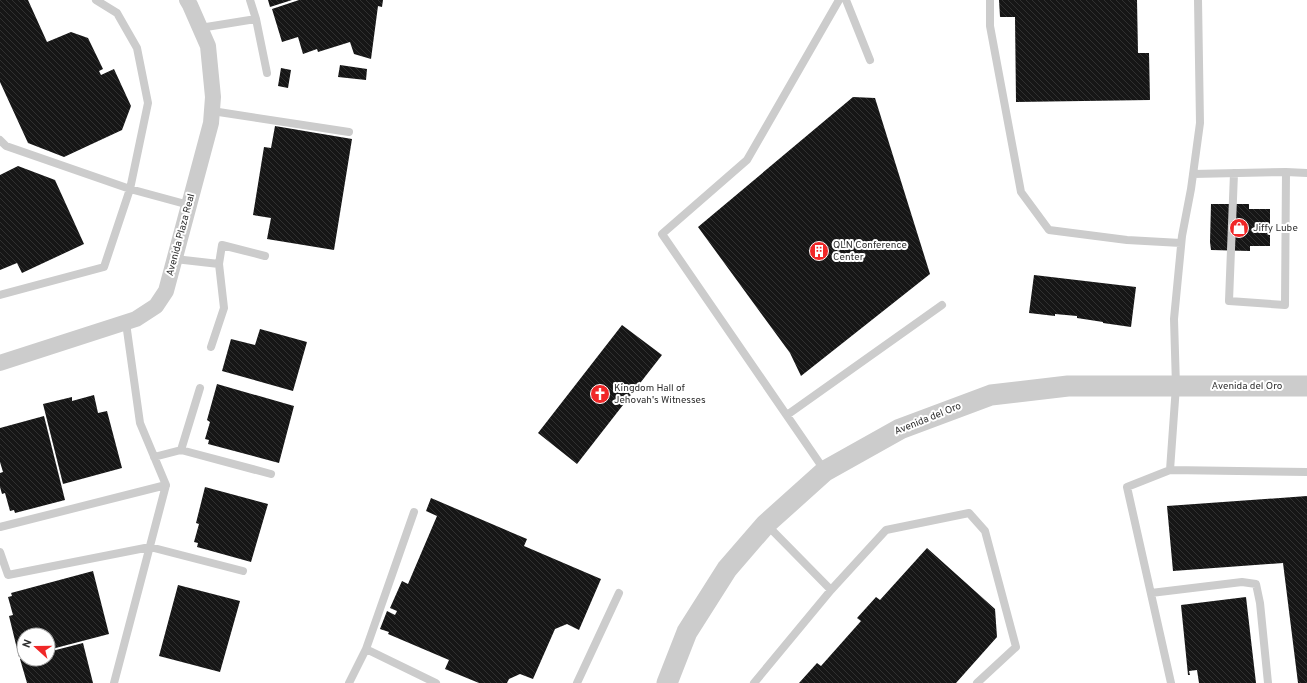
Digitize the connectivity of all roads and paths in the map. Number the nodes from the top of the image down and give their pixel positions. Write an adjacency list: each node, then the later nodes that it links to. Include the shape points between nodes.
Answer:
1 (96, 0): 19 (lane, via 117,13 137,48 148,103)
2 (187, 0): 9 (street, Avenida Plaza Real)
3 (250, 0): 8 (lane)
4 (839, 0): 33 (lane, via 747,160 662,234)
5 (846, 0): 10 (lane)
6 (990, 0): 21 (lane, via 990,26 1021,192 1049,230 1127,240)
7 (1198, 0): 18 (lane, via 1200,123)
8 (256, 18): 9 (lane); 11 (lane)
9 (200, 28): 12 (street, Avenida Plaza Real, via 208,46 214,97)
10 (870, 60)
11 (267, 73)
12 (212, 111): 13 (lane); 20 (street, Avenida Plaza Real, via 212,123)
13 (350, 132)
14 (0, 140): 19 (lane, via 6,146)
15 (1286, 172): 16 (lane); 16 (lane, via 1285,305 1229,301); 17 (lane)
16 (1234, 173): 18 (lane)
17 (1307, 173)
18 (1193, 174): 21 (lane)
19 (130, 189): 20 (lane); 25 (lane, via 104,267)
20 (189, 205): 23 (street, Avenida Plaza Real)
21 (1181, 243): 30 (lane, via 1174,319)
22 (265, 256): 24 (lane, via 222,245)
23 (175, 259): 24 (lane); 27 (street, Avenida Plaza Real, via 166,291 156,306)
24 (219, 264): 28 (lane, via 224,308)
25 (0, 295)
26 (942, 305): 33 (lane)
27 (126, 323): 29 (street, Avenida Plaza Real); 35 (lane, via 140,423)
28 (211, 347)
29 (0, 363)
30 (1176, 386): 31 (street, Avenida del Oro); 36 (lane); 37 (street, Avenida del Oro, via 1068,386 991,395 900,429)
31 (1307, 386)
32 (200, 388): 34 (lane)
33 (787, 415): 37 (lane)
34 (180, 450): 35 (lane); 39 (lane)
35 (154, 457): 40 (lane)
36 (1170, 470): 38 (lane); 49 (lane, via 1126,487)
37 (825, 471): 42 (street, Avenida del Oro)
38 (1307, 472)
39 (271, 474)
40 (166, 485): 43 (lane); 44 (lane)
41 (414, 512): 50 (lane)
42 (766, 524): 47 (lane); 55 (street, Avenida del Oro, via 727,569 687,632)
43 (0, 527)
44 (150, 547): 45 (lane, via 8,575); 46 (lane); 51 (lane)
45 (0, 552)
46 (243, 571)
47 (831, 590): 56 (lane); 57 (lane, via 886,530 969,513 985,531 1016,647)
48 (619, 593): 54 (lane)
49 (1151, 593): 58 (lane); 59 (lane, via 1242,582 1256,584)
50 (366, 649): 52 (lane); 53 (lane)
51 (114, 683)
52 (349, 683)
53 (436, 683)
54 (577, 683)
55 (667, 683)
56 (754, 683)
57 (977, 683)
58 (1171, 683)
59 (1268, 683)

